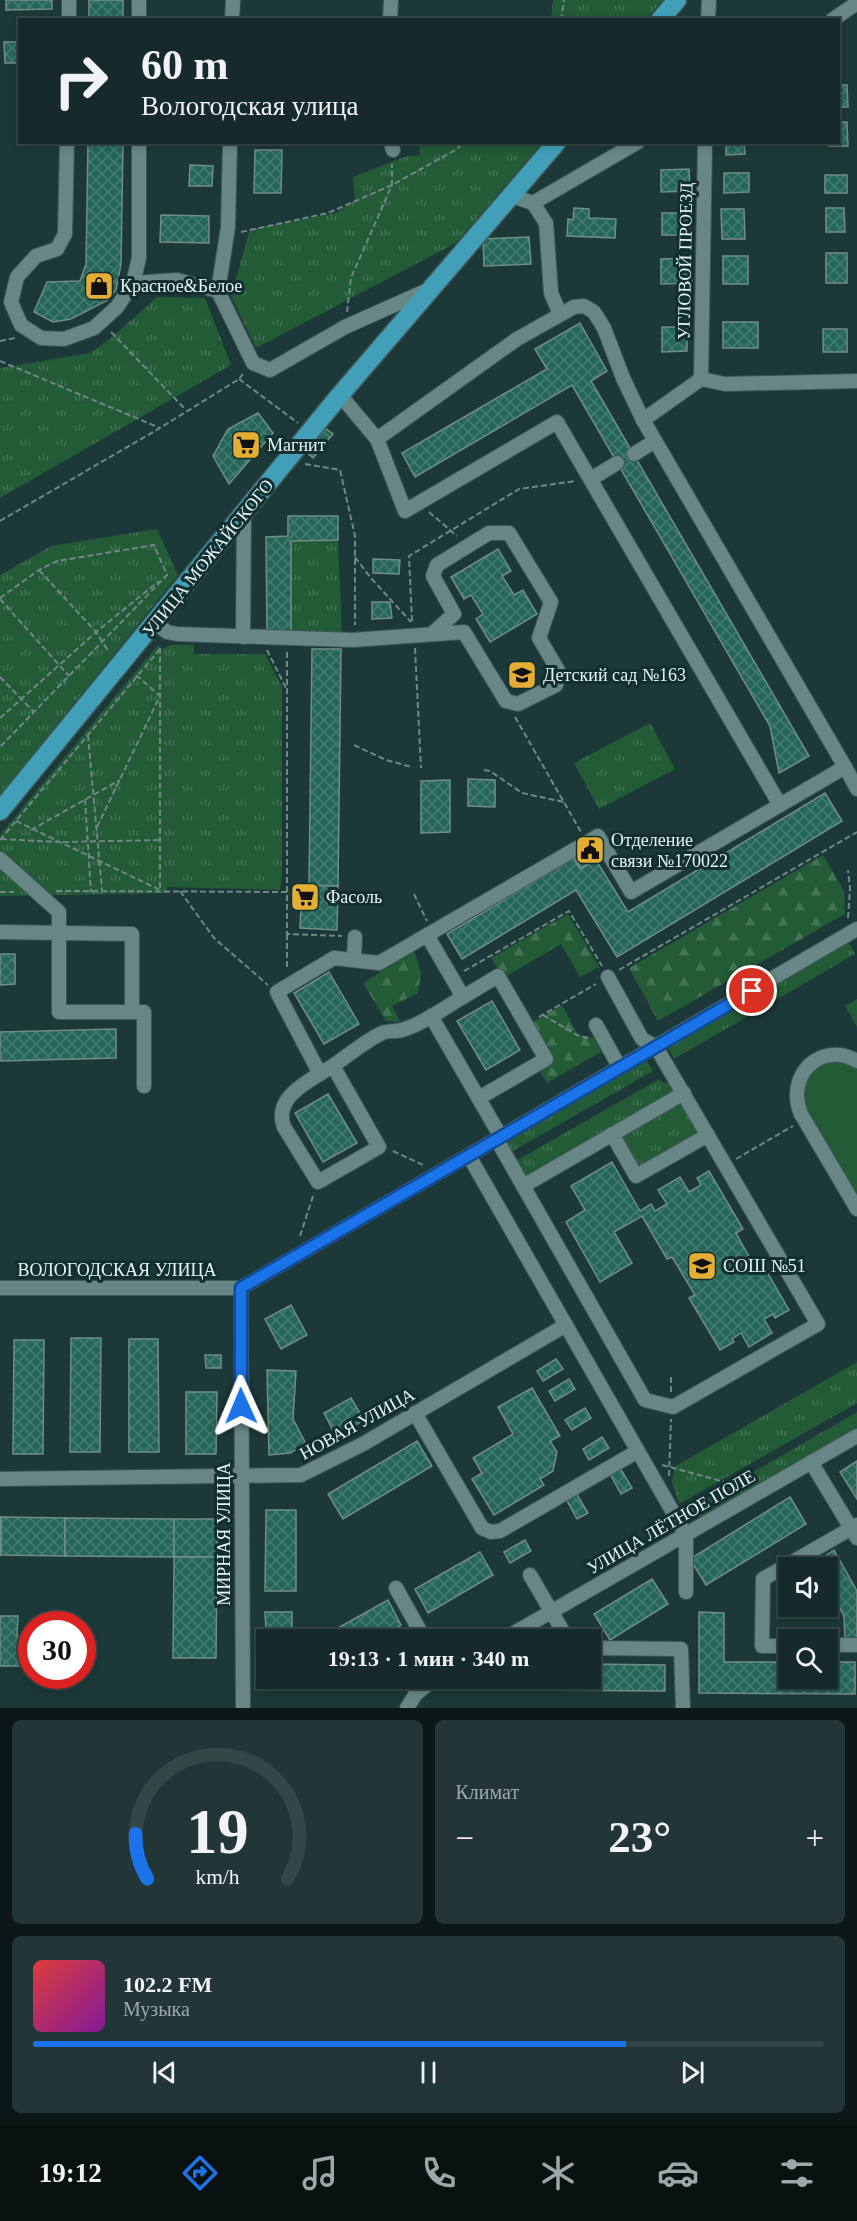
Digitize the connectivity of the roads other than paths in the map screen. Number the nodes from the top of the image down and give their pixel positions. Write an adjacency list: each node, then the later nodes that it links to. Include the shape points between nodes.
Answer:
1 (69, 0): 8 (street)
2 (140, 0): 9 (street)
3 (233, 0): 10 (street)
4 (391, 0): 11 (street)
5 (677, 0): 12 (main road)
6 (709, 0): 13 (street)
7 (857, 3): 14 (street)
8 (69, 18)
9 (140, 18)
10 (232, 18)
11 (390, 18)
12 (662, 18)
13 (708, 18)
14 (835, 18)
15 (67, 144): 23 (street, via 65,234 57,249 36,256 17,278 11,302 21,325 41,338 64,339 94,328 117,307)
16 (139, 144): 23 (street, via 139,258)
17 (230, 144): 25 (street, via 228,227)
18 (555, 144): 21 (main road, УЛИЦА МОЖАЙСКОГО)
19 (635, 144): 22 (street)
20 (705, 144): 27 (street, УГЛОВОЙ ПРОЕЗД)
21 (512, 196): 22 (street); 24 (main road, УЛИЦА МОЖАЙСКОГО)
22 (533, 203): 26 (street, via 546,223 551,293)
23 (132, 283): 25 (street, via 177,280)
24 (434, 287): 25 (street, via 345,327 270,370 253,363); 29 (main road, УЛИЦА МОЖАЙСКОГО)
25 (218, 291)
26 (560, 314): 30 (street, via 584,306 594,312); 31 (street, via 516,339)
27 (701, 379): 28 (street, via 725,384); 30 (street)
28 (857, 381)
29 (340, 395): 31 (street); 36 (main road, УЛИЦА МОЖАЙСКОГО)
30 (643, 420): 32 (street)
31 (377, 439): 35 (street, via 405,511 557,422)
32 (655, 441): 33 (street); 42 (street)
33 (634, 454)
34 (617, 463): 35 (street)
35 (591, 479): 44 (street)
36 (244, 513): 38 (main road, УЛИЦА МОЖАЙСКОГО); 41 (street)
37 (454, 614): 39 (street); 39 (street, via 433,576 437,565 489,533 509,533 551,602 539,638 559,672 556,685 518,704 506,701); 40 (street)
38 (155, 623): 41 (street, via 177,634); 45 (main road, УЛИЦА МОЖАЙСКОГО)
39 (464, 632): 40 (street)
40 (433, 633): 41 (street, via 353,640)
41 (243, 637)
42 (845, 767): 43 (street); 44 (street)
43 (857, 789)
44 (780, 805): 50 (street, via 631,892 598,836)
45 (0, 811)
46 (0, 859): 49 (street, via 59,912)
47 (852, 924): 58 (street, ВОЛОГОДСКАЯ УЛИЦА)
48 (0, 932): 49 (street)
49 (59, 933): 55 (street, via 132,934); 55 (street, via 59,1012)
50 (430, 933): 52 (street, via 379,963); 54 (street)
51 (355, 937): 52 (street)
52 (354, 960): 62 (street, via 334,958 282,989)
53 (608, 977): 58 (street, via 642,1039)
54 (463, 997): 56 (street); 65 (street, via 498,976 546,1059)
55 (132, 1012): 63 (street, via 144,1012)
56 (431, 1016): 60 (street, via 402,1030 382,1032); 65 (street)
57 (596, 1025): 61 (street)
58 (656, 1047): 61 (street, ВОЛОГОДСКАЯ УЛИЦА); 64 (street)
59 (857, 1061): 72 (street, via 842,1055 816,1059 803,1071 796,1097 801,1114)
60 (333, 1066): 62 (street); 62 (street, via 379,1147 318,1182 281,1119 289,1096)
61 (620, 1068): 69 (street, ВОЛОГОДСКАЯ УЛИЦА)
62 (320, 1074)
63 (144, 1086)
64 (684, 1093): 67 (street); 68 (street)
65 (479, 1098): 69 (street)
66 (794, 1109): 73 (street)
67 (612, 1134): 68 (street, via 636,1176); 71 (street)
68 (708, 1135): 71 (street, via 818,1324 673,1407 645,1400)
69 (499, 1138): 70 (street, ВОЛОГОДСКАЯ УЛИЦА); 71 (street)
70 (469, 1156): 75 (street, ВОЛОГОДСКАЯ УЛИЦА); 76 (street)
71 (523, 1186)
72 (857, 1209)
73 (857, 1220)
74 (0, 1288): 75 (street, ВОЛОГОДСКАЯ УЛИЦА)
75 (241, 1288): 81 (street, МИРНАЯ УЛИЦА)
76 (566, 1325): 77 (street, НОВАЯ УЛИЦА); 79 (street)
77 (415, 1413): 79 (street, via 482,1528 491,1532 500,1531); 81 (street, НОВАЯ УЛИЦА, via 301,1475)
78 (857, 1436): 80 (street, УЛИЦА ЛЁТНОЕ ПОЛЕ)
79 (640, 1455): 84 (street)
80 (811, 1462): 83 (street); 84 (street, УЛИЦА ЛЁТНОЕ ПОЛЕ)
81 (242, 1476): 82 (street, НОВАЯ УЛИЦА); 97 (street, МИРНАЯ УЛИЦА)
82 (0, 1479)
83 (855, 1530): 94 (street, via 763,1579 762,1646)
84 (686, 1535): 87 (street); 88 (street, УЛИЦА ЛЁТНОЕ ПОЛЕ)
85 (530, 1575): 88 (street)
86 (396, 1588): 89 (street)
87 (686, 1592)
88 (553, 1611): 90 (street, УЛИЦА ЛЁТНОЕ ПОЛЕ); 91 (street)
89 (419, 1629)
90 (521, 1629)
91 (562, 1629)
92 (838, 1645): 93 (street)
93 (857, 1645)
94 (778, 1646)
95 (601, 1648): 99 (street, via 681,1649)
96 (423, 1689): 98 (street)
97 (243, 1708)
98 (407, 1708)
99 (683, 1708)

